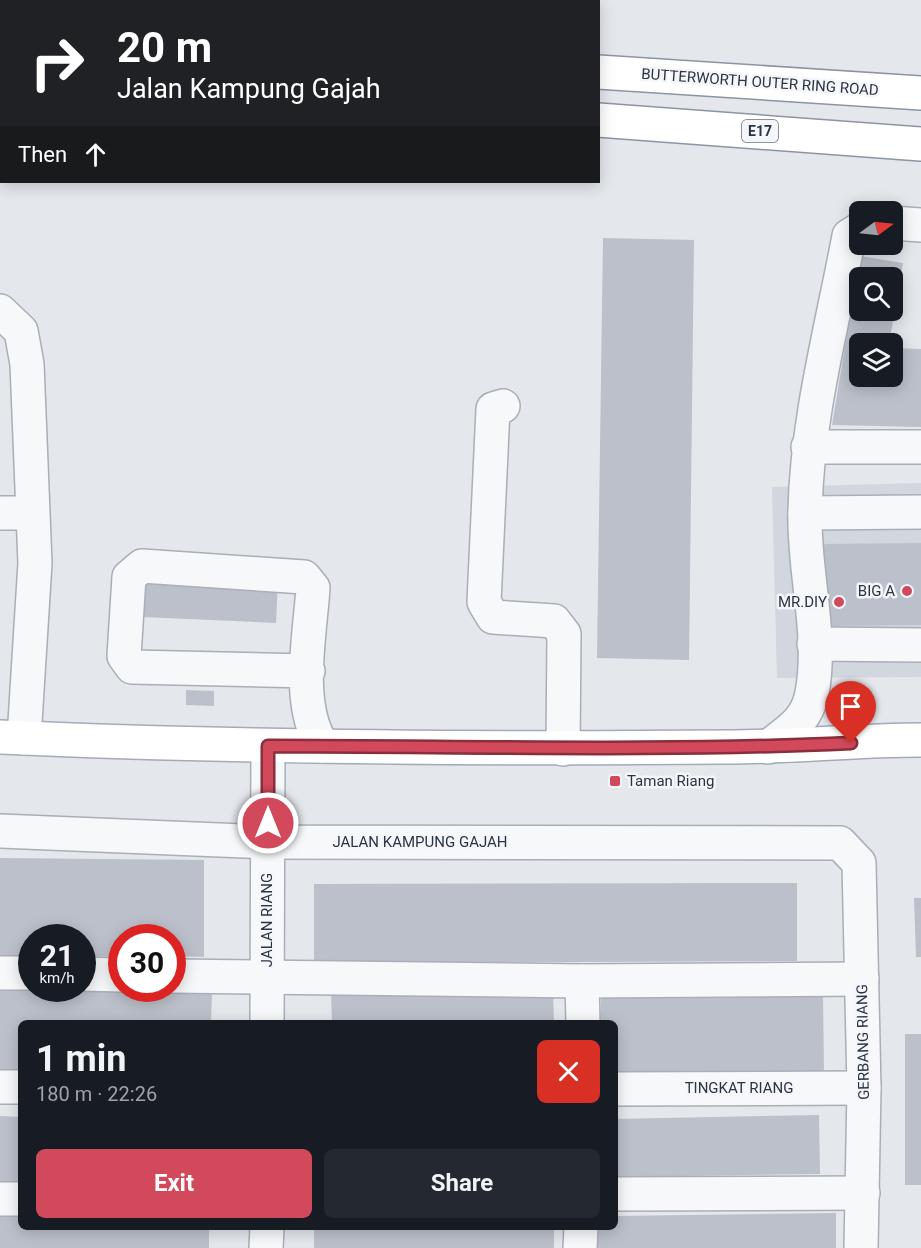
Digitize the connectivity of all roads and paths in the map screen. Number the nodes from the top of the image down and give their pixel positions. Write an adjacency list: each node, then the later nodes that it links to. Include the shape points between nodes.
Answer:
1 (600, 72): 2 (main road, BUTTERWORTH OUTER RING ROAD)
2 (921, 93)
3 (600, 120): 4 (main road, E17)
4 (921, 144)
5 (903, 224): 6 (street)
6 (921, 225)
7 (849, 236): 10 (street)
8 (0, 311): 14 (street, via 21,331 27,364)
9 (503, 406): 25 (street, via 493,409 484,602 493,616 554,621 564,634)
10 (808, 447): 11 (street); 15 (street)
11 (921, 447)
12 (921, 512): 15 (street)
13 (0, 513): 14 (street)
14 (32, 513): 20 (street, via 35,563)
15 (805, 513): 16 (street)
16 (814, 644): 17 (street); 24 (street, via 813,692 806,716)
17 (921, 645)
18 (308, 671): 18 (street, via 313,588 304,577 142,566 129,577 124,656 132,667); 19 (street)
19 (307, 704): 22 (street, via 296,736); 23 (street, via 311,724)
20 (12, 737): 22 (main road)
21 (921, 740): 24 (main road)
22 (278, 746): 23 (main road); 27 (street, JALAN RIANG)
23 (323, 746): 25 (main road)
24 (768, 747): 25 (main road)
25 (563, 749)
26 (0, 831): 27 (street, JALAN KAMPUNG GAJAH)
27 (268, 842): 28 (street, JALAN KAMPUNG GAJAH); 32 (street, JALAN RIANG)
28 (840, 843): 33 (street, GERBANG RIANG, via 859,863)
29 (0, 973): 30 (street)
30 (18, 974)
31 (186, 976): 32 (street)
32 (267, 977): 34 (street); 35 (street, JALAN RIANG)
33 (862, 979): 34 (street); 39 (street, GERBANG RIANG)
34 (582, 981): 36 (street)
35 (267, 1020)
36 (583, 1020)
37 (0, 1087): 38 (street)
38 (18, 1088)
39 (864, 1088): 40 (street, TINGKAT RIANG); 41 (street, GERBANG RIANG)
40 (618, 1089)
41 (863, 1193): 42 (street); 49 (street, GERBANG RIANG)
42 (618, 1194)
43 (0, 1199): 44 (street)
44 (18, 1199)
45 (267, 1230): 47 (street)
46 (581, 1230): 48 (street)
47 (266, 1248)
48 (580, 1248)
49 (861, 1248)

